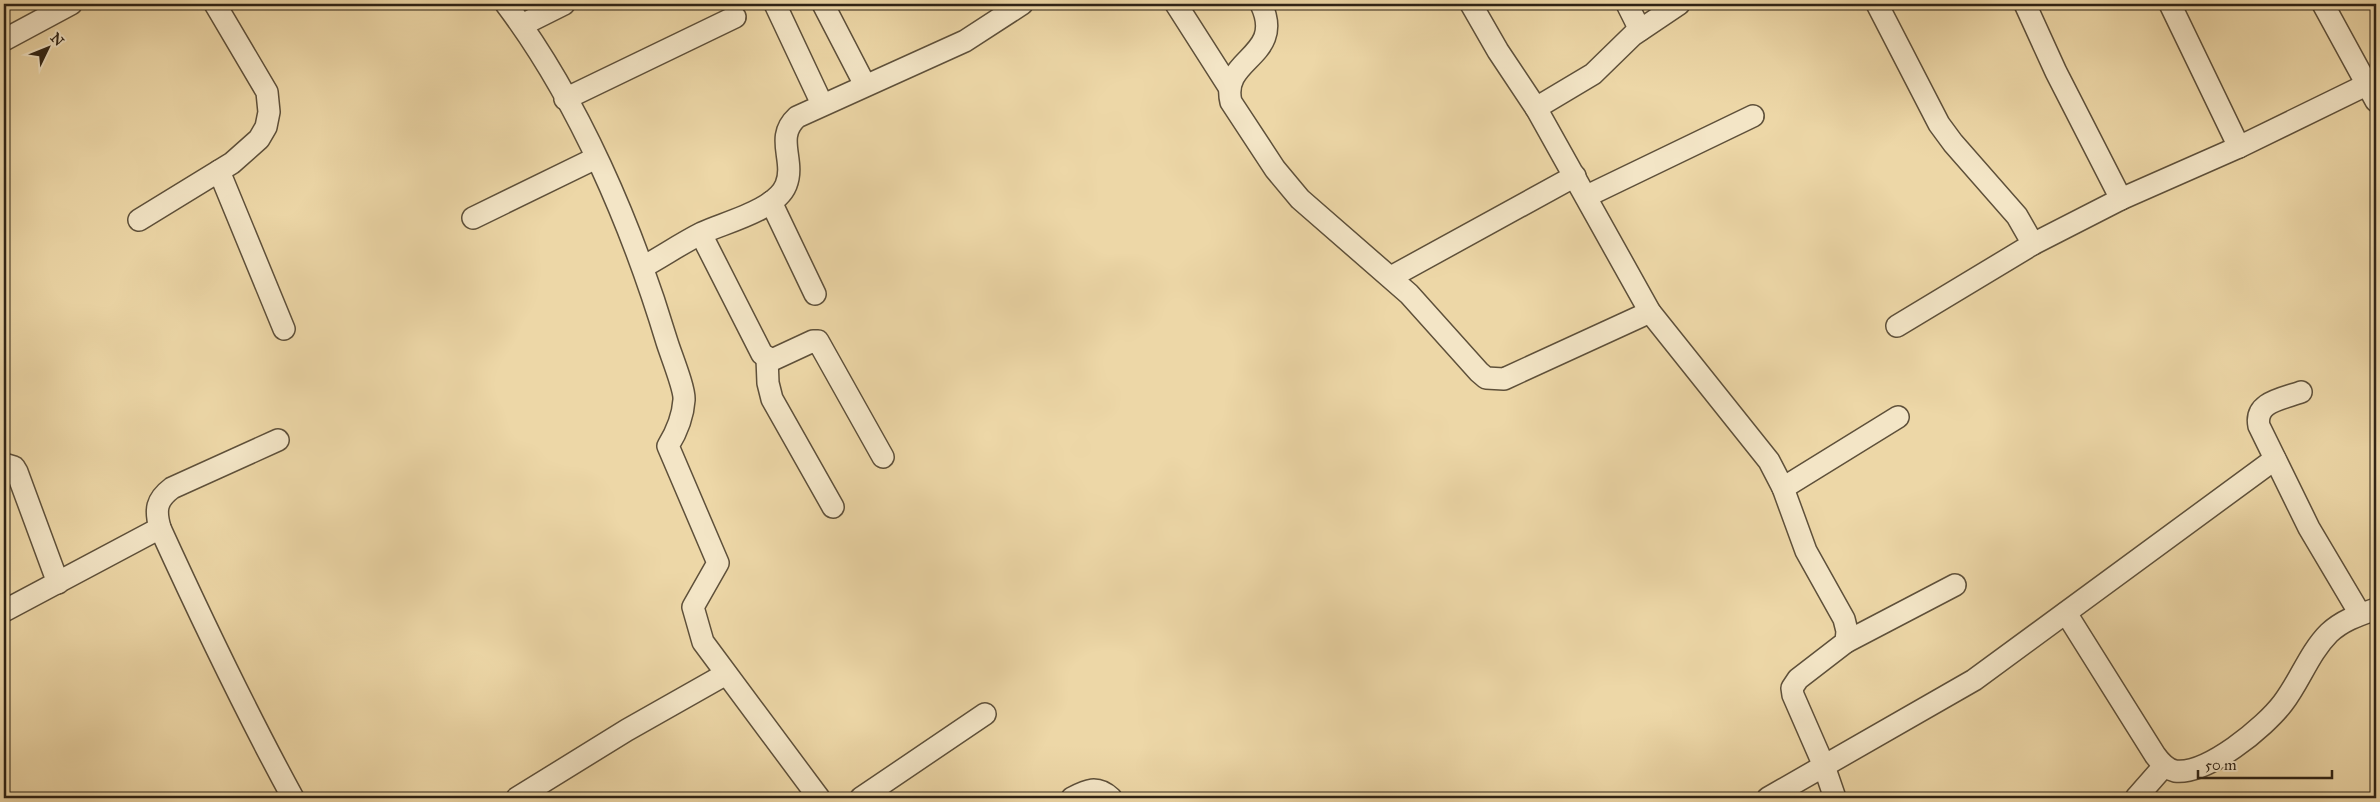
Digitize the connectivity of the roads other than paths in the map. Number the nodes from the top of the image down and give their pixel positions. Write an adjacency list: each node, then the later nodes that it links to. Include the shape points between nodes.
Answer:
1 (71, 4): 20 (street)
2 (215, 4): 30 (street, via 267,92 270,112 259,138)
3 (506, 4): 18 (street)
4 (564, 4): 18 (street)
5 (775, 4): 25 (street)
6 (823, 4): 21 (street)
7 (1022, 4): 21 (street, via 965,41)
8 (1176, 4): 22 (street)
9 (1471, 4): 26 (street)
10 (1627, 4): 19 (street)
11 (1679, 4): 19 (street)
12 (1877, 4): 38 (street, via 1940,124 1953,144 2017,216)
13 (2025, 4): 33 (street)
14 (2170, 4): 28 (street)
15 (2323, 4): 23 (street)
16 (1264, 5): 22 (street, via 1267,30 1264,41 1236,72)
17 (735, 17): 24 (street)
18 (522, 25): 24 (street)
19 (1640, 30): 26 (street, via 1593,74)
20 (4, 40)
21 (865, 86): 25 (street)
22 (1229, 87): 40 (street, via 1231,102 1275,169 1300,199)
23 (2371, 93): 28 (street)
24 (565, 99): 29 (street)
25 (822, 104): 34 (street, via 797,116 788,125 789,175 786,186)
26 (1536, 108): 31 (street)
27 (1753, 116): 32 (street)
28 (2239, 147): 33 (street)
29 (596, 158): 35 (street); 39 (street)
30 (219, 171): 36 (street); 44 (street)
31 (1575, 176): 32 (street); 40 (street)
32 (1587, 196): 42 (street)
33 (2121, 200): 38 (street)
34 (771, 202): 37 (street); 41 (street)
35 (473, 218)
36 (139, 220)
37 (701, 234): 39 (street); 45 (street, via 762,354)
38 (2033, 244): 43 (street)
39 (643, 267): 61 (street, via 684,399 676,432 668,446 718,564 693,608 703,642)
40 (1391, 277): 42 (street, via 1425,310 1479,372 1494,380 1504,379)
41 (815, 294)
42 (1650, 312): 52 (street, via 1769,461)
43 (1897, 326)
44 (284, 329)
45 (767, 358): 49 (street, via 772,360 813,340 818,341); 53 (street, via 772,399)
46 (2301, 392): 50 (street, via 2259,412 2259,426)
47 (1898, 417): 52 (street)
48 (278, 440): 54 (street, via 172,488 163,495 156,513)
49 (883, 457)
50 (2275, 459): 58 (street); 59 (street, via 2309,528)
51 (4, 464): 55 (street, via 14,467 17,472)
52 (1783, 488): 60 (street, via 1806,551 1844,619 1848,631)
53 (833, 507)
54 (160, 528): 55 (street); 65 (street, via 215,648)
55 (58, 583): 57 (street)
56 (1954, 585): 60 (street)
57 (4, 611)
58 (2066, 612): 63 (street, via 1974,680); 64 (street)
59 (2368, 612): 64 (street, via 2344,621 2329,634 2314,652 2284,703 2264,724 2214,760 2197,768 2174,771)
60 (1846, 642): 63 (street, via 1798,679 1792,688)
61 (726, 674): 66 (street, via 626,730); 67 (street)
62 (985, 714): 68 (street)
63 (1824, 766): 71 (street); 72 (street)
64 (2164, 766): 73 (street)
65 (293, 798)
66 (517, 798)
67 (819, 798)
68 (861, 798)
69 (1072, 798): 70 (street, via 1093,788)
70 (1111, 798)
71 (1768, 798)
72 (1835, 798)
73 (2136, 798)

